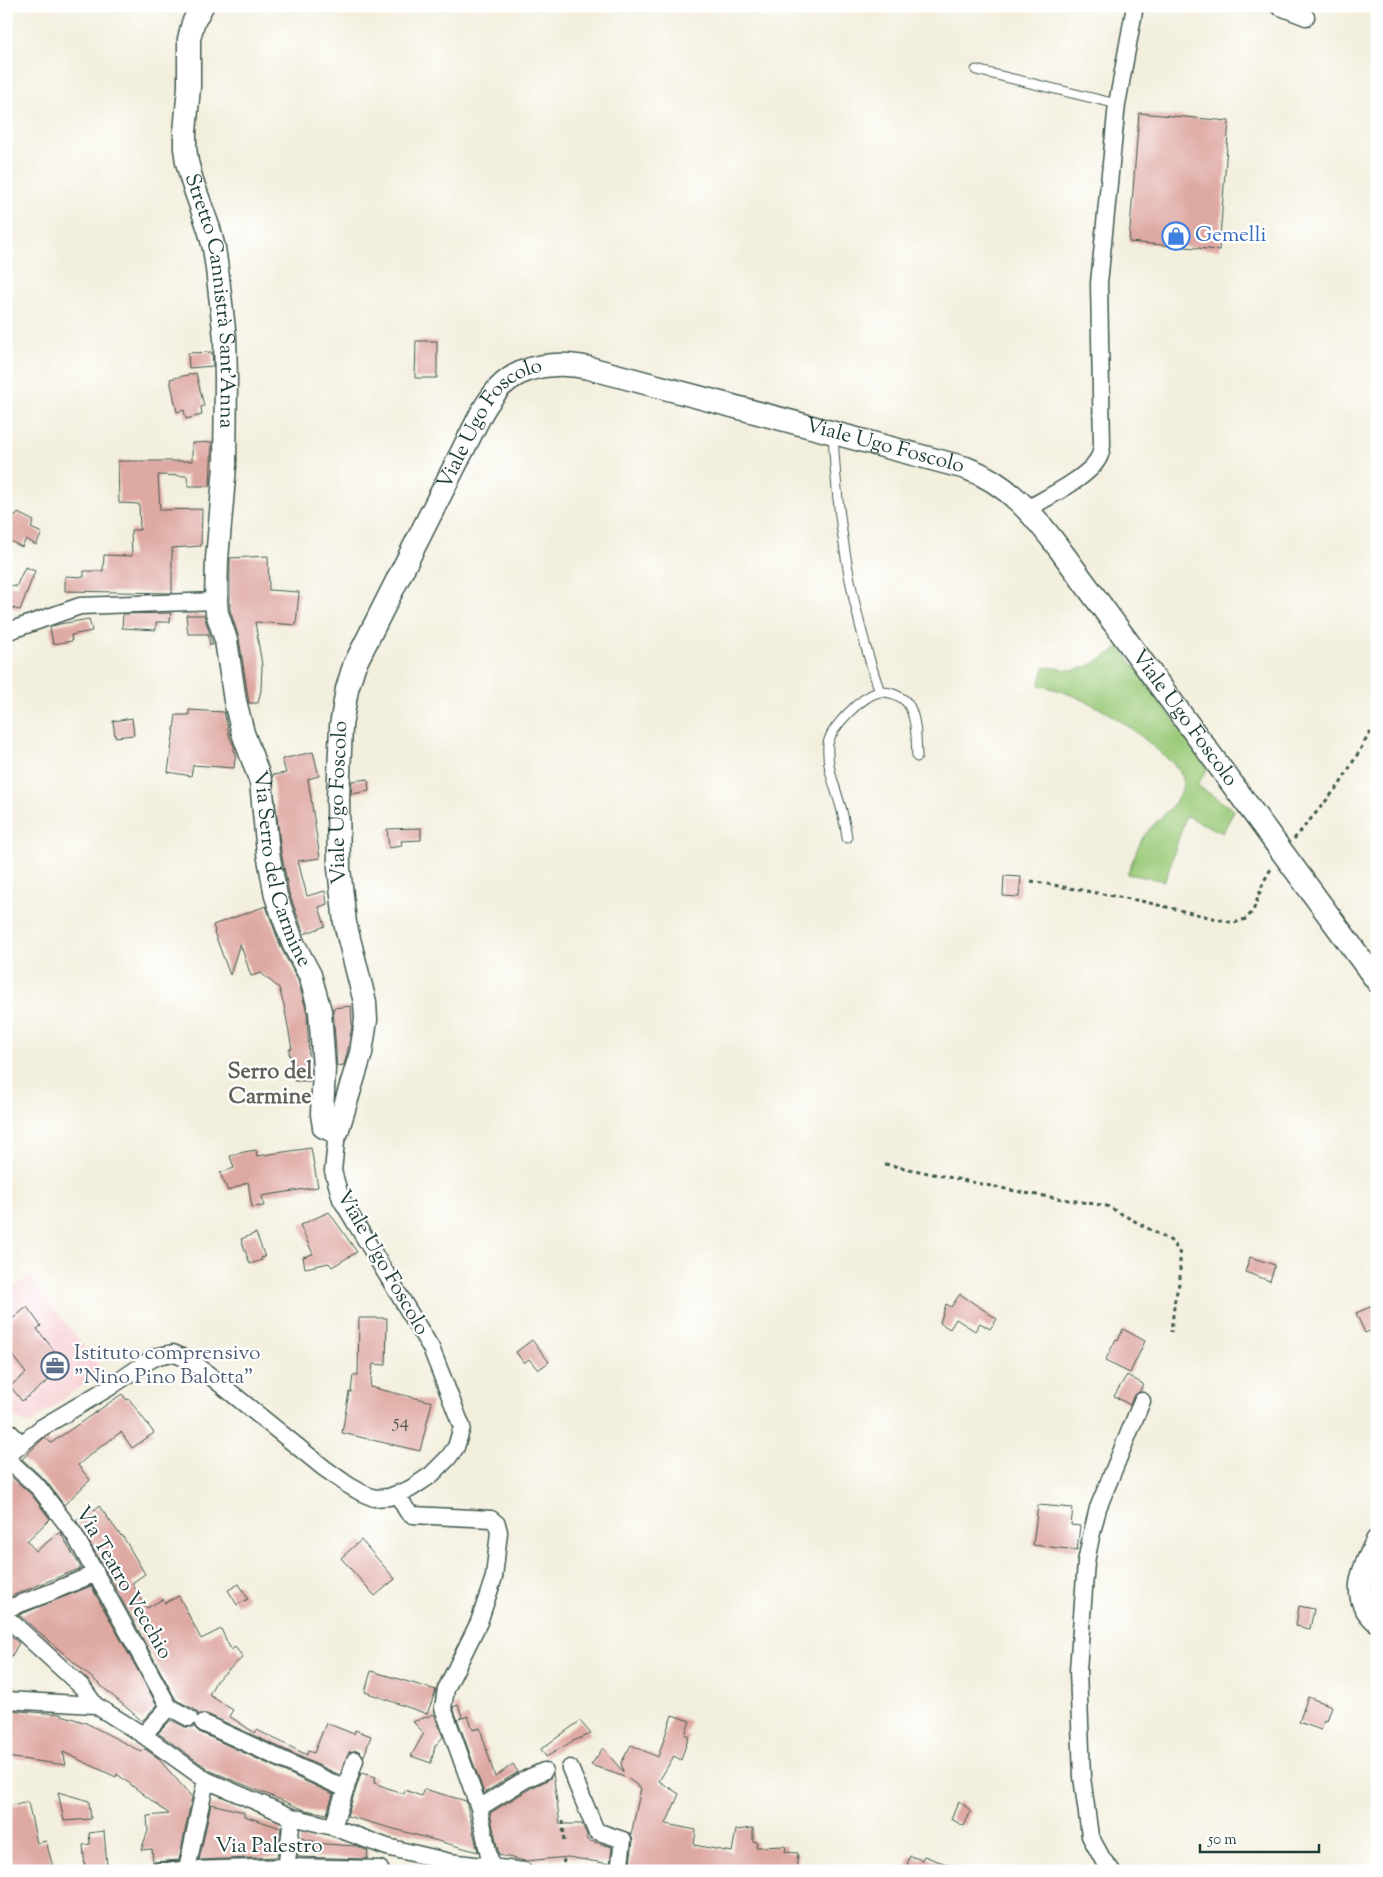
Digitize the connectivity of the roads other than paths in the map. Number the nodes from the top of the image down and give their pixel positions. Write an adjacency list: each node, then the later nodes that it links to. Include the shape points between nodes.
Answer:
1 (202, 6): 9 (street, Stretto Cannistrà Sant'Anna, via 189,39 185,140 187,162 218,268 224,338 225,466)
2 (1135, 6): 6 (street)
3 (1278, 6): 4 (street)
4 (1306, 17)
5 (976, 70): 6 (lane)
6 (1117, 104): 8 (street, via 1099,283 1100,457 1084,475)
7 (833, 433): 8 (street, Viale Ugo Foscolo, via 980,473 1002,486); 11 (lane, via 847,561); 15 (street, Viale Ugo Foscolo, via 575,365 542,366 527,371 506,382 492,397 359,656 347,688 341,726 339,868 345,923 366,1020)
8 (1027, 509): 14 (street, Viale Ugo Foscolo)
9 (216, 601): 10 (street, via 80,606); 15 (street, Via Serro del Carmine, via 243,733 262,782 268,853 276,896 293,943 310,975 320,1011 324,1127)
10 (6, 632)
11 (880, 692): 12 (lane, via 900,696 907,703 912,713); 13 (lane, via 863,700 834,730 828,742 828,767)
12 (917, 757)
13 (847, 838)
14 (1377, 981)
15 (337, 1132): 20 (street, Viale Ugo Foscolo, via 333,1171 341,1199 431,1348 462,1427 456,1447 448,1458 420,1482)
16 (1142, 1401): 46 (street, via 1098,1508 1091,1537 1086,1562 1078,1670 1082,1777 1090,1836)
17 (6, 1429): 18 (street)
18 (22, 1444): 19 (street); 20 (street, via 41,1428 150,1360 173,1353 193,1362 348,1485 374,1498)
19 (6, 1458): 22 (street, Via Teatro Vecchio, via 39,1488 60,1513)
20 (398, 1495): 35 (street, via 413,1515 491,1519 497,1524 494,1577 479,1622 443,1698 444,1716)
21 (1377, 1541): 25 (street, via 1360,1586 1367,1611)
22 (96, 1573): 23 (street); 28 (street, Via Teatro Vecchio)
23 (6, 1612)
24 (6, 1617): 27 (street, via 83,1688)
25 (1377, 1621)
26 (6, 1700): 27 (street)
27 (95, 1705): 29 (street)
28 (169, 1707): 29 (street); 34 (street)
29 (143, 1735): 33 (street)
30 (355, 1760): 34 (street)
31 (570, 1768): 45 (street, via 596,1831 624,1840)
32 (544, 1770): 35 (street)
33 (206, 1780): 36 (street); 40 (street)
34 (346, 1789): 37 (street)
35 (478, 1808): 39 (street)
36 (292, 1816): 37 (street); 41 (street)
37 (333, 1828): 38 (street)
38 (387, 1847): 39 (street, via 450,1862); 42 (street)
39 (491, 1866): 44 (street)
40 (186, 1869): 41 (street, Via Palestro); 43 (street, Via Palestro)
41 (285, 1869): 42 (street, Via Palestro)
42 (380, 1870)
43 (158, 1871)
44 (524, 1871)
45 (619, 1871)
46 (1112, 1871)

